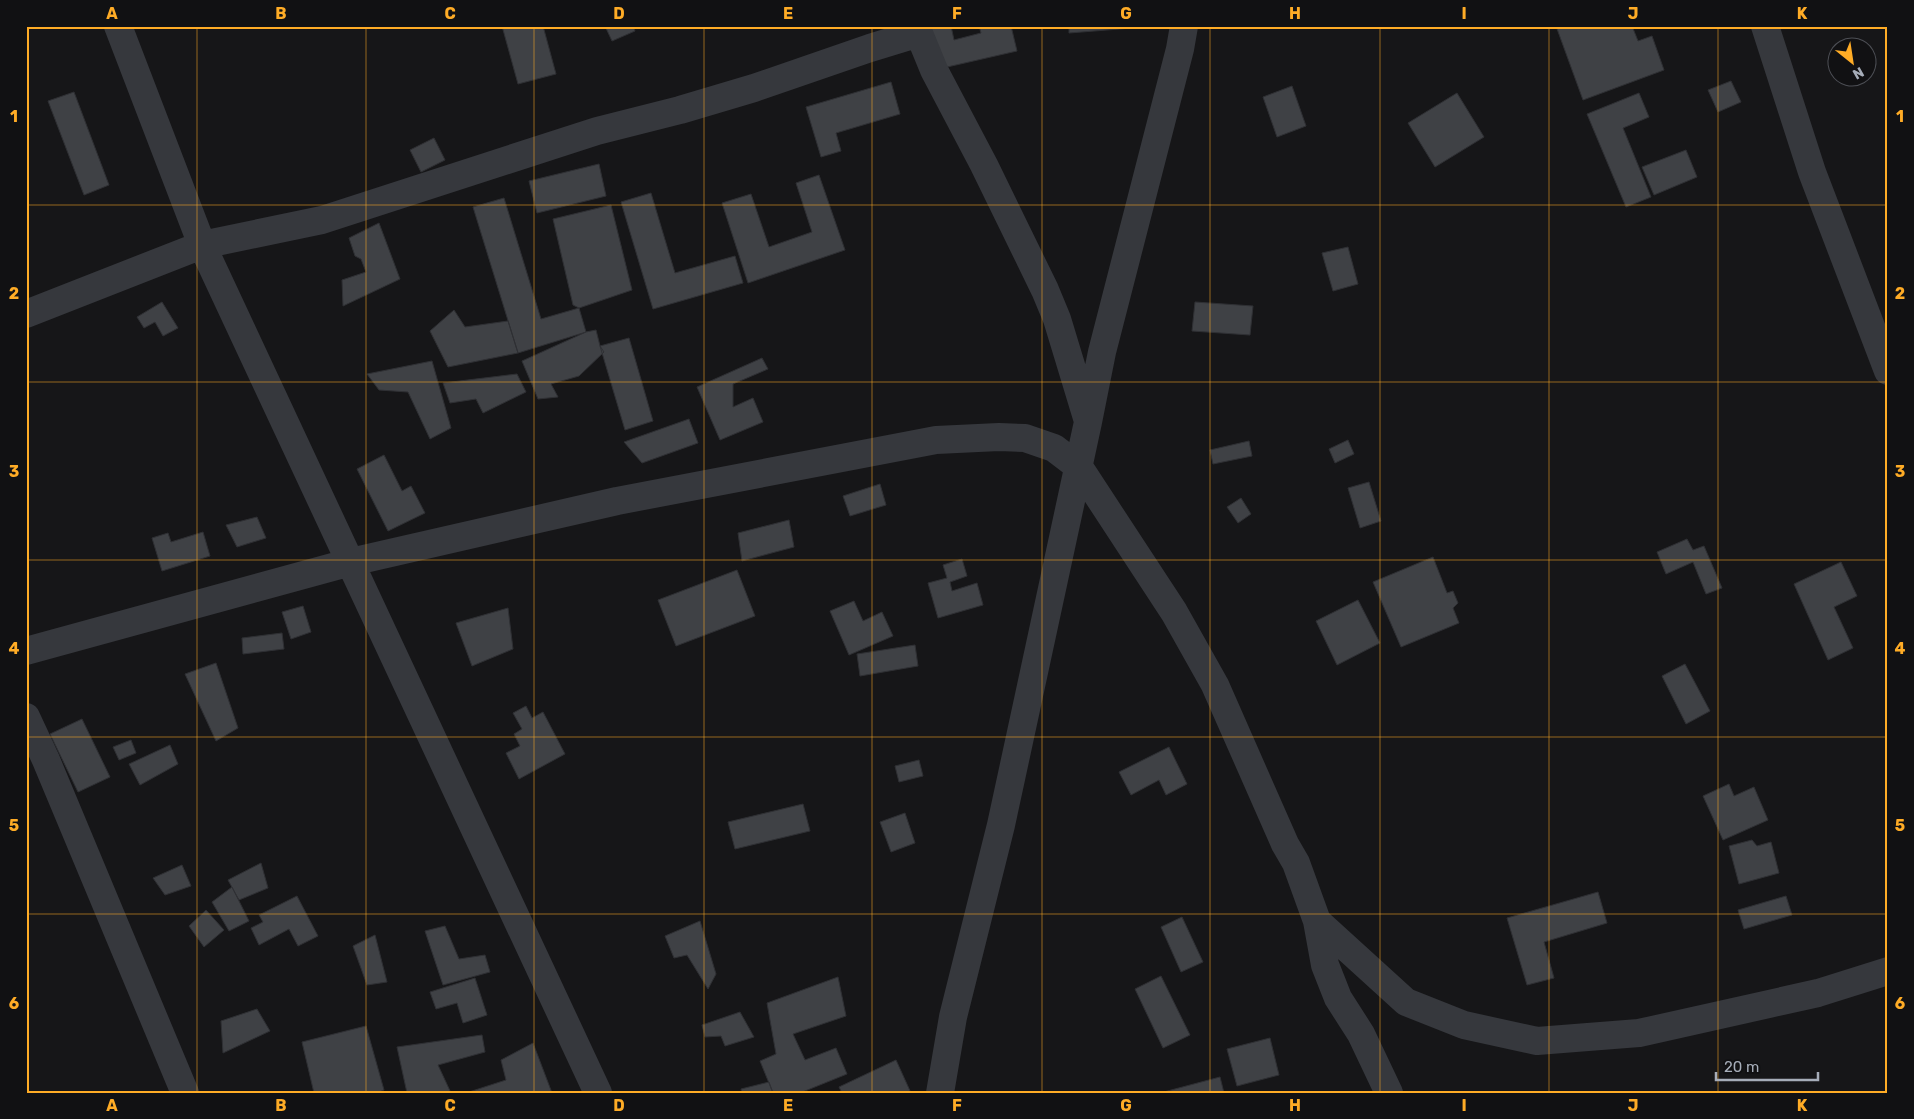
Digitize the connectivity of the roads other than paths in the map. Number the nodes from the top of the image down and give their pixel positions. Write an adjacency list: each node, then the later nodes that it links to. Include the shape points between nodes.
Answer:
1 (118, 26): 5 (street)
2 (1184, 26): 8 (street, via 1102,352)
3 (1765, 26): 7 (street, via 1812,172)
4 (918, 30): 5 (street, via 754,88 597,131 322,220); 8 (street, via 934,70 1045,290)
5 (202, 245): 6 (street); 10 (street)
6 (26, 314)
7 (1888, 371)
8 (1088, 422): 9 (street)
9 (1079, 467): 10 (street, via 1054,448 1025,438 936,440 617,501); 13 (street, via 1174,612 1214,685 1296,863); 17 (street, via 1001,825 953,1018)
10 (351, 562): 11 (street); 16 (street)
11 (26, 651)
12 (26, 717): 15 (street)
13 (1317, 921): 14 (street, via 1406,1002 1464,1025 1537,1041 1639,1033 1818,993); 18 (street, via 1325,965 1338,998 1361,1034)
14 (1888, 971)
15 (185, 1093)
16 (598, 1093)
17 (940, 1093)
18 (1389, 1093)

